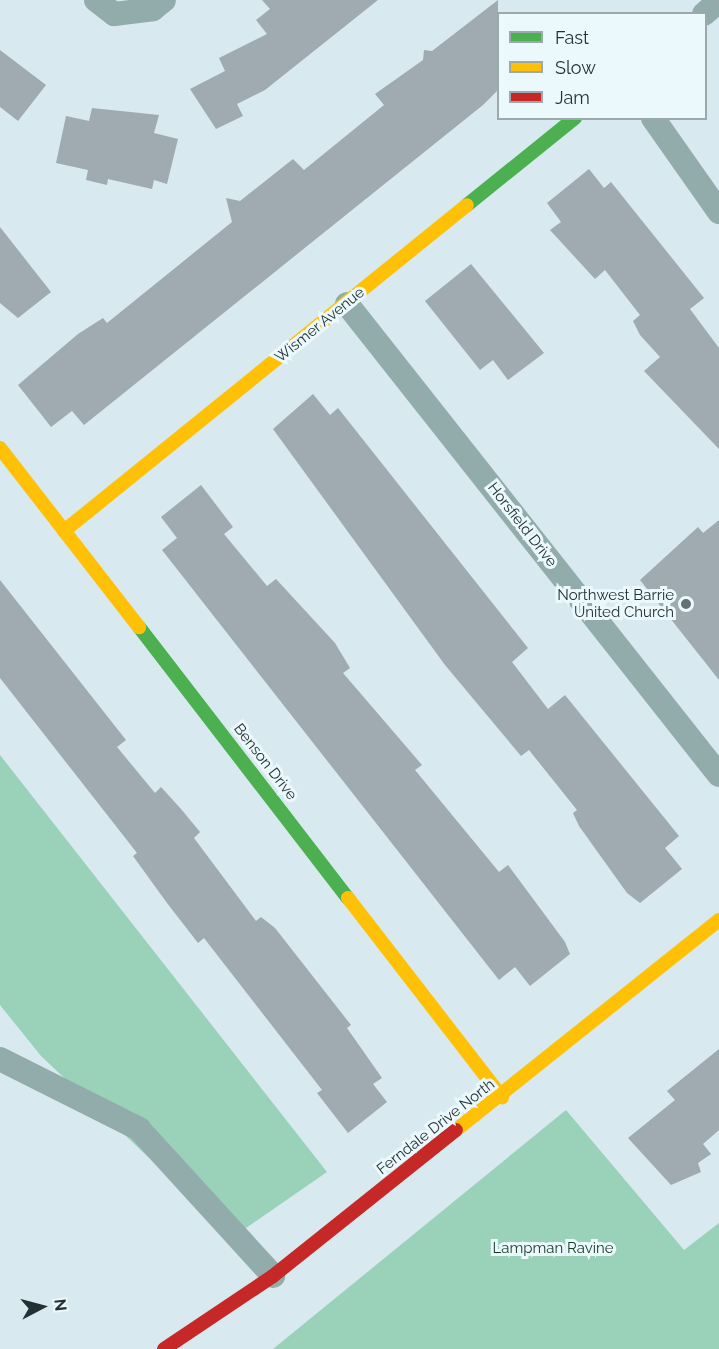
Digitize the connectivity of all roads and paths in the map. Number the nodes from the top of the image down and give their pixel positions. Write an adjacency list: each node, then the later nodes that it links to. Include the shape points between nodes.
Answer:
1 (96, 0): 2 (street, via 114,14 153,9)
2 (164, 0)
3 (719, 1): 4 (street)
4 (706, 12)
5 (573, 120): 8 (street, Wismer Avenue)
6 (654, 120): 7 (street)
7 (719, 212)
8 (347, 304): 10 (street, Wismer Avenue); 11 (street, Horsfield Drive)
9 (0, 448): 10 (street, Benson Drive)
10 (64, 531): 14 (street, Benson Drive)
11 (719, 775)
12 (719, 920): 14 (street, Ferndale Drive North)
13 (0, 1059): 15 (street, via 140,1129)
14 (502, 1097): 15 (street, Ferndale Drive North)
15 (273, 1276): 16 (street, Ferndale Drive North)
16 (164, 1349)

